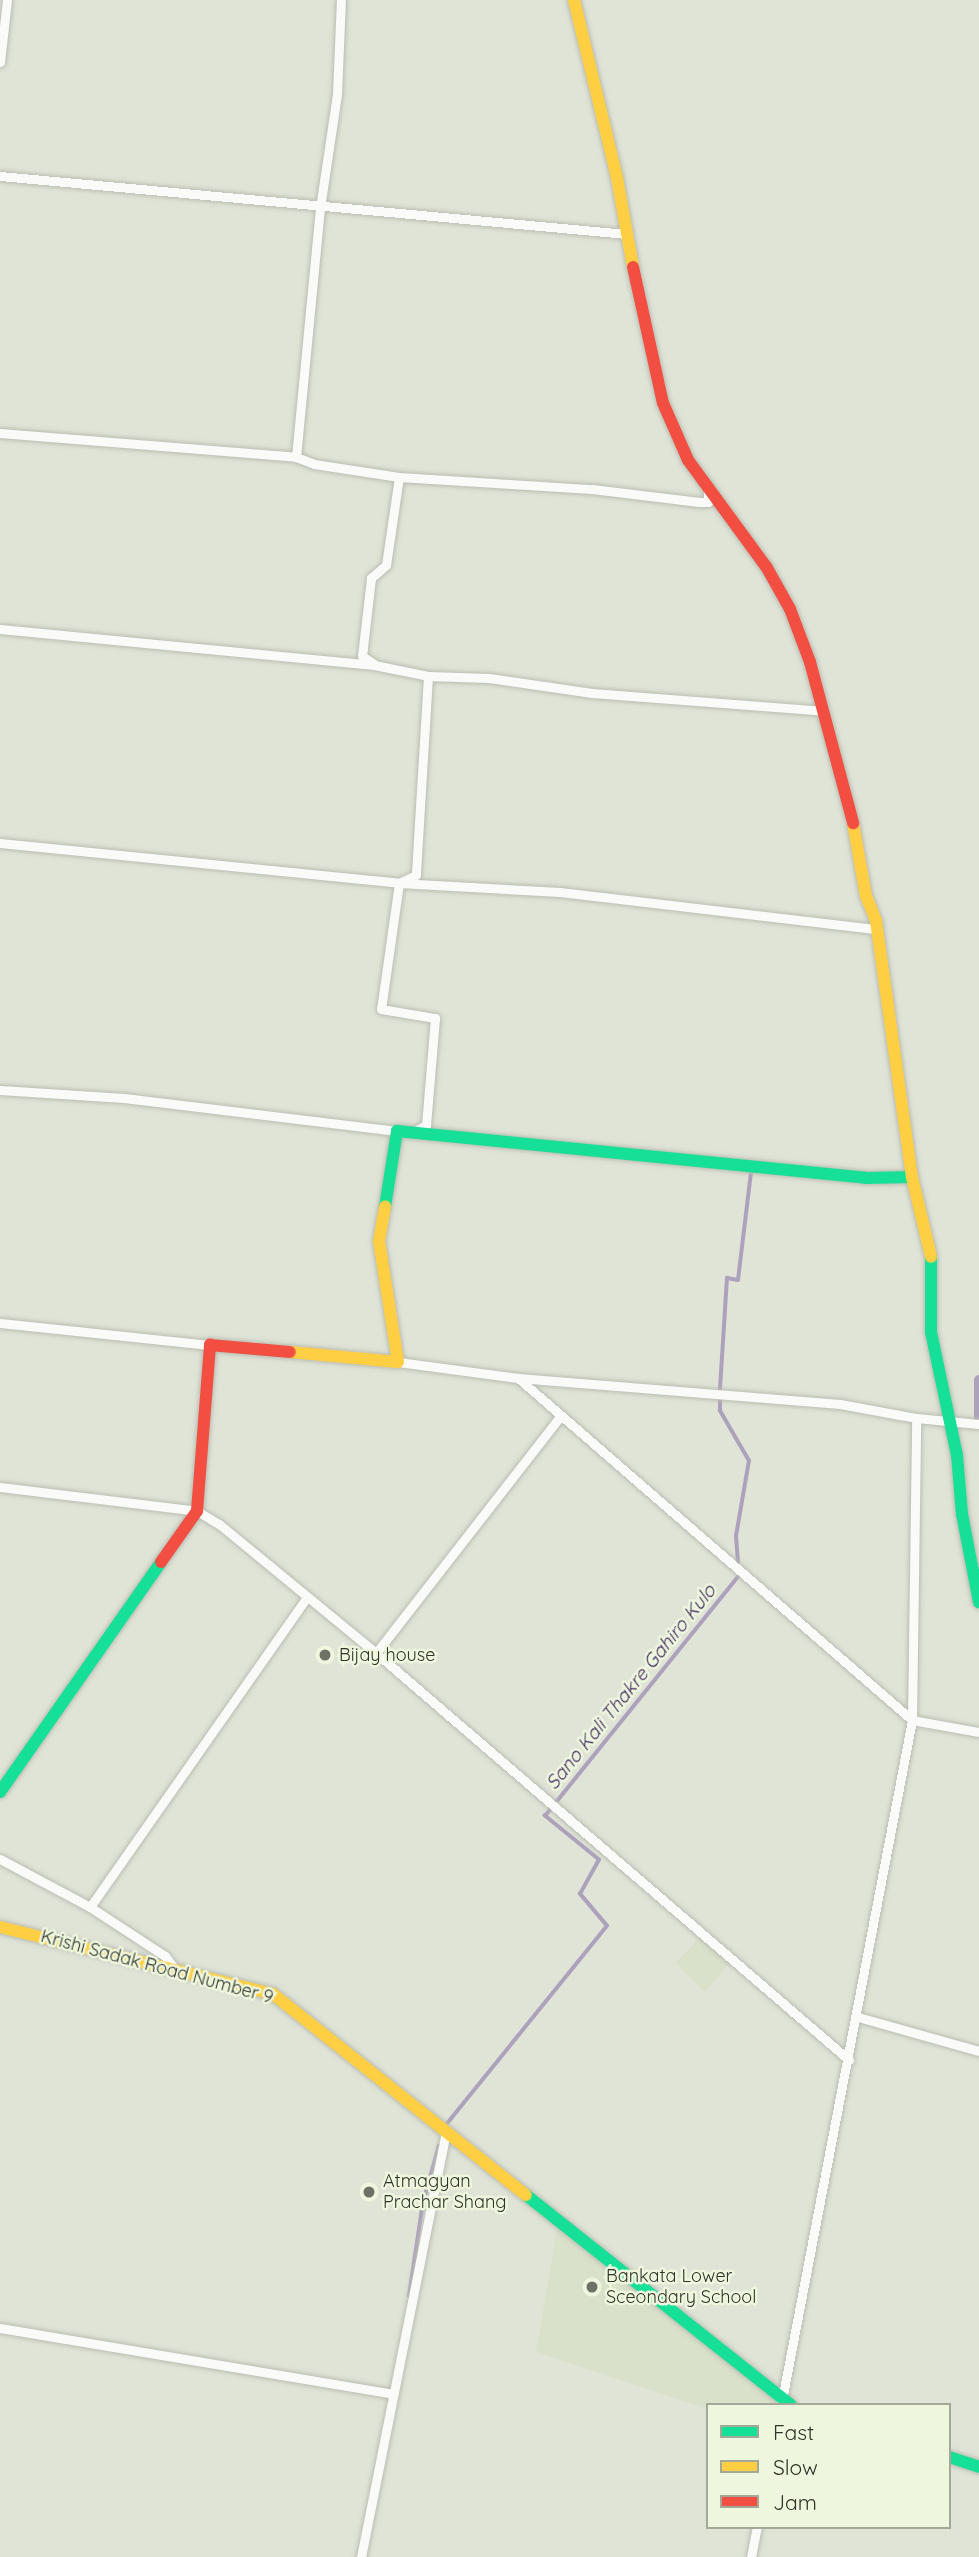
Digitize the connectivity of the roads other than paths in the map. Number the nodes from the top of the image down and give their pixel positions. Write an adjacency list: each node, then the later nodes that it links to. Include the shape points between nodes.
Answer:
1 (7, 0): 4 (street)
2 (341, 0): 6 (street, via 337,94)
3 (573, 0): 7 (street)
4 (0, 62)
5 (0, 176): 6 (street)
6 (320, 208): 7 (street); 9 (street)
7 (627, 234): 11 (street, via 663,403 688,460)
8 (0, 433): 9 (street)
9 (296, 457): 10 (street)
10 (399, 477): 11 (street, via 592,489 699,502 708,502); 13 (street, via 386,565 371,578 362,656)
11 (708, 489): 15 (street, via 767,568 790,609)
12 (0, 629): 13 (street)
13 (374, 665): 14 (street)
14 (428, 676): 15 (street); 17 (street, via 416,874)
15 (824, 711): 18 (street)
16 (0, 843): 17 (street)
17 (400, 883): 18 (street, via 560,892); 20 (street, via 380,1009 435,1018 426,1125)
18 (875, 929): 22 (street)
19 (0, 1090): 21 (street, via 124,1098)
20 (418, 1130): 21 (street); 22 (street, via 866,1178)
21 (397, 1131): 25 (street, via 379,1241)
22 (912, 1177): 29 (street, via 931,1243 931,1332)
23 (0, 1323): 24 (street)
24 (210, 1345): 25 (street); 32 (street)
25 (398, 1362): 26 (street)
26 (518, 1378): 27 (street); 28 (street, via 840,1404)
27 (559, 1418): 35 (street); 36 (street)
28 (916, 1418): 29 (street); 36 (street)
29 (947, 1420): 30 (street); 34 (street)
30 (979, 1424)
31 (0, 1488): 32 (street)
32 (197, 1511): 33 (street, via 219,1524); 38 (street)
33 (306, 1599): 35 (street); 40 (street)
34 (979, 1602)
35 (376, 1653): 45 (street)
36 (912, 1720): 37 (street); 43 (street)
37 (979, 1732)
38 (0, 1792)
39 (0, 1859): 40 (street)
40 (90, 1908): 42 (street, via 164,1956)
41 (0, 1927): 42 (street, Krishi Sadak Road Number 9)
42 (174, 1968): 46 (street, Krishi Sadak Road Number 9, via 274,1994)
43 (858, 2017): 44 (street); 45 (street)
44 (979, 2051)
45 (845, 2057): 49 (street)
46 (443, 2128): 48 (street); 49 (street, Krishi Sadak Road Number 9, via 627,2271)
47 (0, 2328): 48 (street)
48 (393, 2394): 53 (street)
49 (784, 2403)
50 (951, 2458): 51 (street)
51 (979, 2467)
52 (757, 2529): 54 (street)
53 (361, 2557)
54 (751, 2557)

